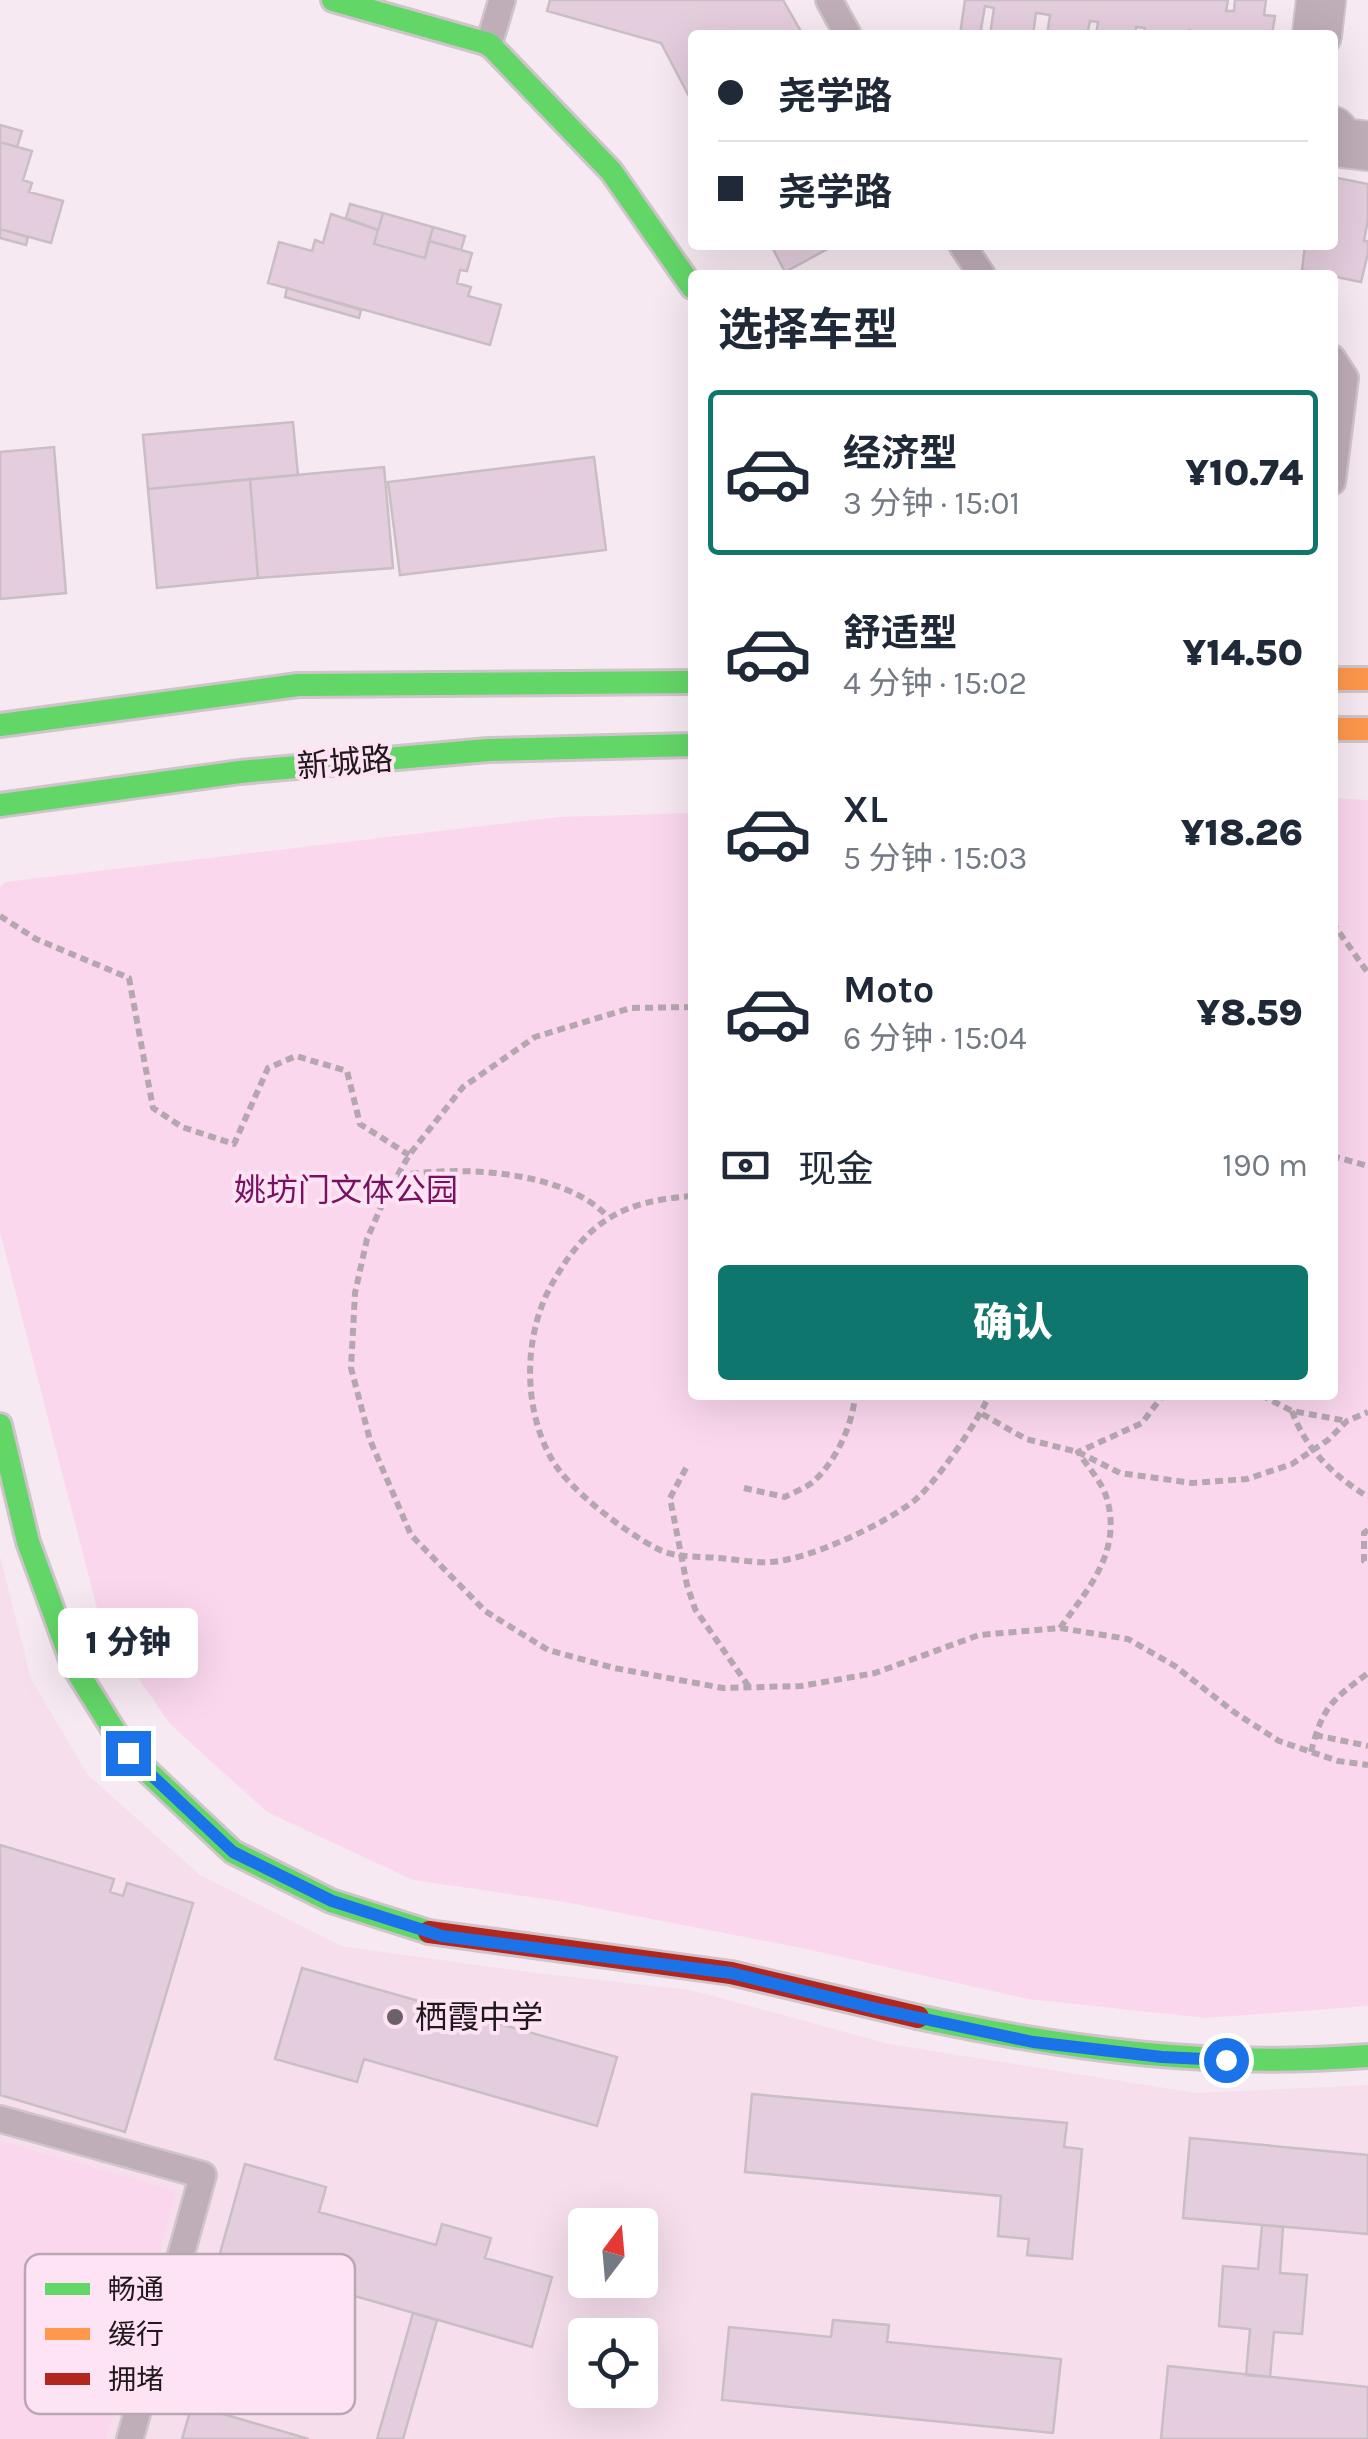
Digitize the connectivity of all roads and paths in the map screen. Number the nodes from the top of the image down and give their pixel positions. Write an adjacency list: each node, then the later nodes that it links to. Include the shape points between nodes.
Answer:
1 (333, 0): 7 (street)
2 (502, 0): 7 (lane)
3 (830, 0): 5 (lane)
4 (1320, 0): 6 (street)
5 (845, 30)
6 (1317, 30)
7 (490, 44): 10 (street, via 611,171)
8 (1338, 139): 9 (street)
9 (1368, 146)
10 (688, 280)
11 (1338, 367): 12 (lane, via 1345,378)
12 (1338, 434)
13 (1338, 679): 14 (street)
14 (1368, 679)
15 (688, 682): 16 (street, via 298,685)
16 (0, 726)
17 (1338, 729): 18 (street)
18 (1368, 729)
19 (688, 745): 20 (street, 新城路, via 488,750 278,768)
20 (0, 805)
21 (0, 916): 25 (path, via 36,939 129,978 152,1108 182,1127 234,1144 268,1068 296,1056 347,1071 360,1124)
22 (1338, 930): 23 (path)
23 (1368, 973)
24 (688, 1007): 25 (path, via 631,1008 535,1038 463,1087)
25 (409, 1155): 28 (path)
26 (1338, 1158): 27 (path)
27 (1368, 1166)
28 (396, 1176): 30 (path, via 494,1171 572,1192); 50 (path, via 367,1239 355,1293 351,1368 370,1440 411,1535 485,1611 548,1650 666,1679)
29 (688, 1196): 30 (path)
30 (608, 1216): 46 (path, via 573,1247 538,1306 530,1368 534,1412 550,1458 586,1499 660,1550)
31 (853, 1400): 43 (path, via 838,1451 813,1482 786,1497)
32 (987, 1400): 37 (path)
33 (1159, 1400): 41 (path, via 1142,1423)
34 (1271, 1400): 35 (path)
35 (1292, 1410): 38 (path); 40 (path)
36 (1368, 1412): 38 (path)
37 (982, 1414): 41 (path, via 1026,1439); 46 (path, via 917,1498 878,1524 773,1562)
38 (1347, 1421): 40 (path)
39 (0, 1425): 55 (street, via 28,1542 73,1665 128,1753 233,1852 332,1901 442,1936 731,1973 1033,2042 1272,2062)
40 (1313, 1450): 41 (path, via 1247,1479 1192,1483 1120,1473); 44 (path)
41 (1078, 1452): 48 (path, via 1107,1497 1111,1533 1104,1565)
42 (686, 1468): 46 (path, via 670,1498)
43 (744, 1488)
44 (1368, 1497)
45 (1368, 1530): 47 (path)
46 (681, 1555): 50 (path, via 695,1609)
47 (1368, 1565)
48 (1060, 1628): 50 (path, via 980,1635 875,1672); 53 (path, via 1128,1639 1279,1741)
49 (1368, 1673): 51 (path, via 1335,1698)
50 (750, 1688)
51 (1315, 1735): 52 (path); 53 (path)
52 (1368, 1746)
53 (1311, 1752): 54 (path)
54 (1368, 1765)
55 (1368, 2056)
56 (0, 2118): 57 (lane, via 203,2175)
57 (181, 2254)
58 (137, 2414): 59 (lane)
59 (130, 2439)

